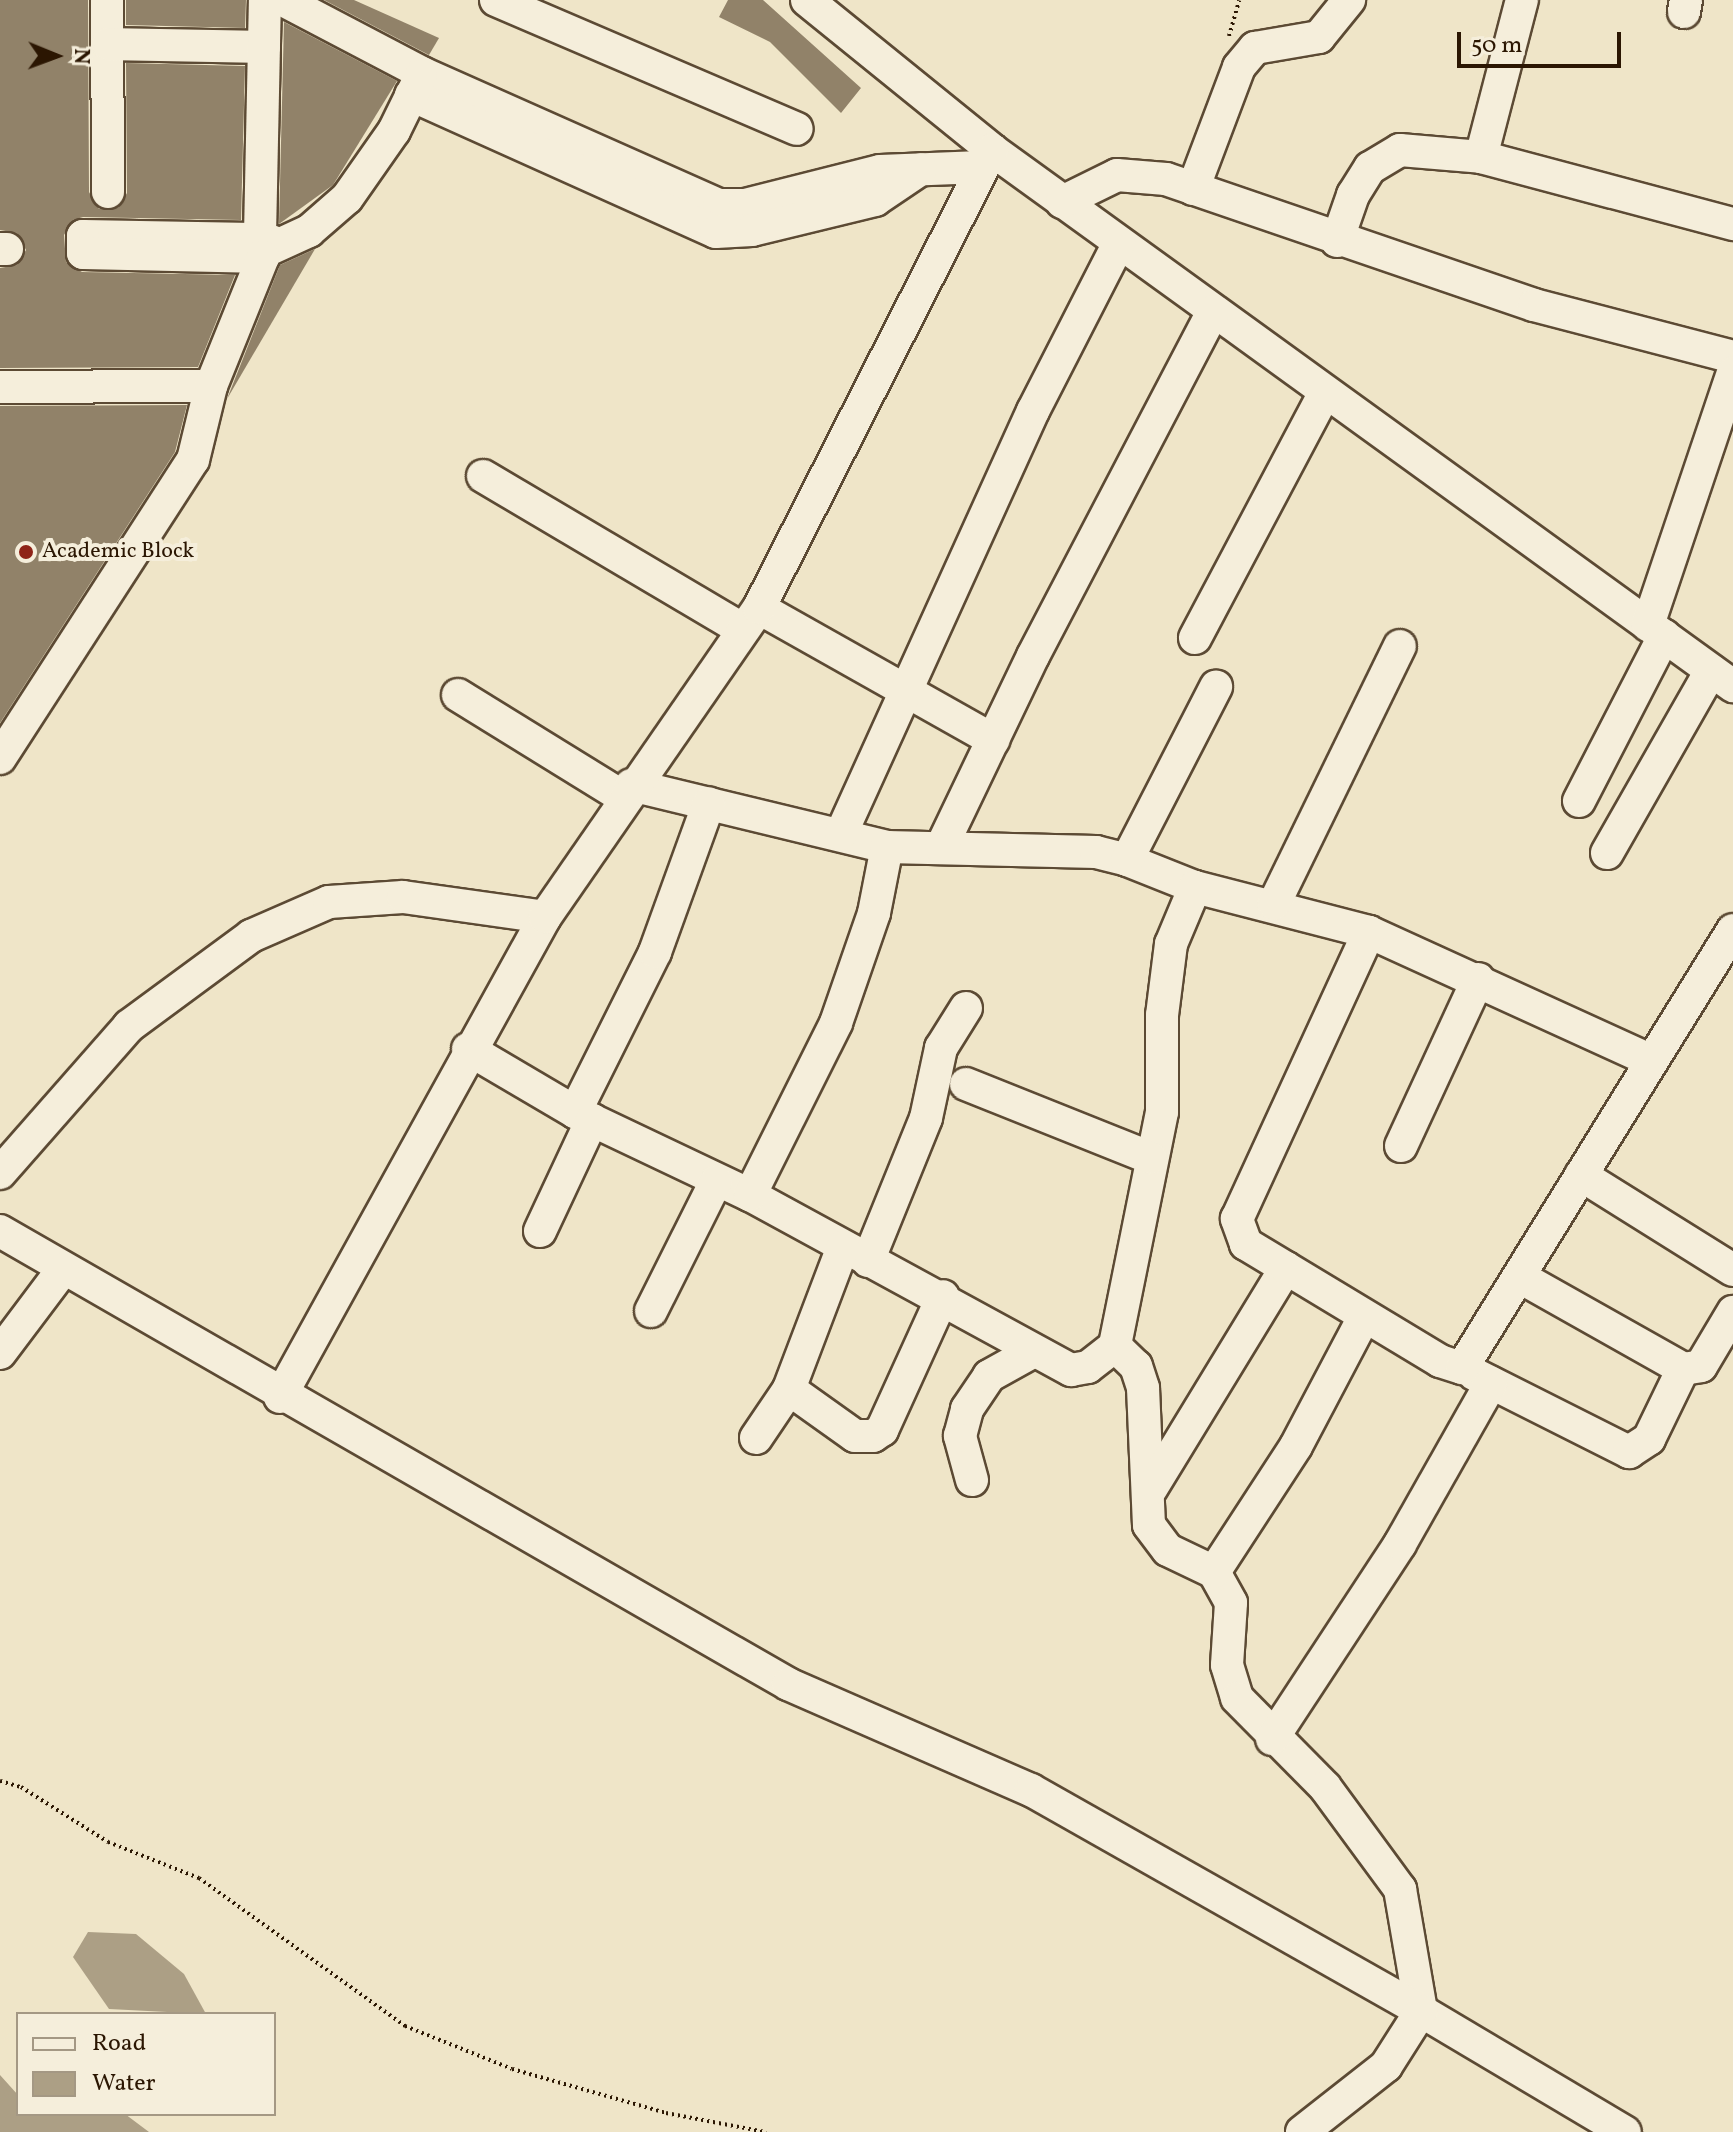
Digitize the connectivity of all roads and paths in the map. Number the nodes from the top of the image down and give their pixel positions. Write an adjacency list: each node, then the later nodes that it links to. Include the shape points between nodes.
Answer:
1 (107, 0): 9 (street)
2 (265, 0): 10 (street)
3 (283, 0): 11 (street)
4 (496, 0): 8 (street)
5 (807, 0): 14 (street)
6 (1349, 0): 15 (street, via 1319,37 1255,48 1239,67)
7 (1522, 0): 13 (street)
8 (565, 14): 12 (street)
9 (108, 44): 10 (street); 16 (street)
10 (264, 47): 21 (street)
11 (417, 84): 14 (street, via 507,126 719,205 745,205 880,171); 21 (street, via 347,198 309,231)
12 (797, 129)
13 (1481, 157): 18 (street); 19 (street, via 1400,150 1370,168 1353,195)
14 (987, 159): 17 (street); 29 (street)
15 (1193, 189): 17 (street, via 1166,179 1117,175); 19 (street)
16 (108, 192)
17 (1062, 202): 20 (street)
18 (1733, 224)
19 (1337, 241): 23 (street, via 1534,305)
20 (1119, 243): 22 (street); 35 (street, via 1033,411)
21 (260, 247): 25 (street)
22 (1213, 311): 27 (street); 37 (street)
23 (1733, 357)
24 (1733, 373): 30 (street)
25 (211, 386): 26 (street); 38 (street, via 193,460 95,619)
26 (0, 387)
27 (1325, 392): 30 (street); 31 (street)
28 (483, 476): 29 (street)
29 (751, 619): 35 (street); 39 (street)
30 (1656, 630): 33 (street); 40 (street)
31 (1195, 638)
32 (1400, 646): 48 (street)
33 (1722, 678): 45 (street)
34 (1216, 687): 46 (street)
35 (907, 691): 37 (street); 42 (street)
36 (458, 695): 39 (street)
37 (993, 740): 44 (street)
38 (0, 758)
39 (627, 791): 41 (street); 49 (street)
40 (1579, 801)
41 (709, 803): 42 (street); 57 (street, via 655,952)
42 (841, 834): 43 (street)
43 (887, 847): 44 (street); 63 (street, via 874,913 836,1023)
44 (941, 848): 46 (street, via 1096,852)
45 (1607, 853)
46 (1127, 860): 47 (street)
47 (1195, 887): 48 (street); 59 (street, via 1171,944 1162,1015 1162,1112)
48 (1274, 904): 51 (street)
49 (545, 917): 54 (street); 60 (street, via 403,897 329,902 251,936 129,1026)
50 (1733, 930): 55 (street)
51 (1369, 932): 52 (street); 67 (street, via 1237,1219 1246,1244)
52 (1478, 979): 55 (street); 58 (street)
53 (966, 1008): 66 (street, via 941,1048 926,1118)
54 (468, 1049): 57 (street); 82 (street)
55 (1652, 1061): 61 (street)
56 (966, 1084): 59 (street)
57 (583, 1116): 62 (street); 65 (street)
58 (1401, 1146)
59 (1151, 1158): 75 (street)
60 (0, 1173)
61 (1581, 1175): 69 (street); 70 (street)
62 (716, 1181): 63 (street); 72 (street)
63 (750, 1195): 66 (street)
64 (0, 1231): 68 (street)
65 (540, 1231)
66 (856, 1254): 71 (street); 81 (street)
67 (1286, 1268): 74 (street); 85 (street)
68 (63, 1269): 77 (street); 82 (street)
69 (1733, 1270)
70 (1520, 1277): 78 (street); 79 (street)
71 (943, 1296): 76 (street); 81 (street, via 882,1430 873,1436 855,1436)
72 (651, 1311)
73 (1733, 1312): 79 (street, via 1701,1366)
74 (1364, 1317): 78 (street); 86 (street, via 1296,1446)
75 (1115, 1346): 76 (street, via 1088,1367 1071,1370); 85 (street, via 1136,1366 1143,1388)
76 (1034, 1351): 84 (street, via 989,1376 967,1409 960,1436)
77 (0, 1353)
78 (1462, 1368): 80 (street)
79 (1683, 1369): 80 (street, via 1649,1439 1629,1452)
80 (1491, 1383): 87 (street, via 1400,1544)
81 (789, 1389): 83 (street)
82 (280, 1397): 89 (street, via 788,1684 1031,1790)
83 (756, 1438)
84 (972, 1480)
85 (1151, 1489): 86 (street, via 1149,1525 1168,1550)
86 (1214, 1572): 87 (street, via 1231,1603 1227,1665 1237,1698)
87 (1272, 1739): 89 (street, via 1325,1787 1400,1889)
88 (0, 1781): 90 (path, via 21,1787 108,1842 199,1878 405,2026 512,2069 666,2113)
89 (1421, 2011): 91 (street, via 1386,2066); 92 (street)
90 (766, 2132)
91 (1302, 2132)
92 (1625, 2132)

